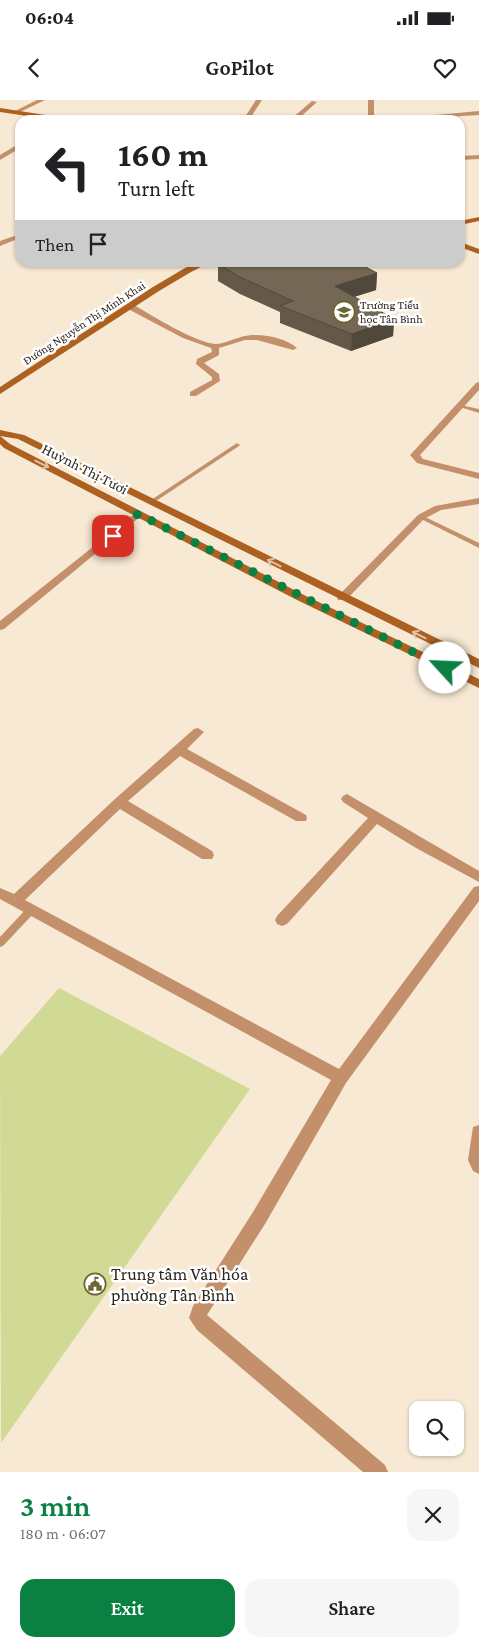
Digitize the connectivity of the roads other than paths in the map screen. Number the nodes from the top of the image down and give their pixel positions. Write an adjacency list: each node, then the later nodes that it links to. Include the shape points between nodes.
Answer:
1 (42, 100): 6 (street)
2 (256, 100): 9 (street)
3 (371, 100): 11 (street)
4 (314, 102): 10 (street)
5 (0, 110): 6 (street)
6 (16, 112): 8 (street)
7 (479, 112): 12 (street)
8 (29, 115)
9 (248, 115)
10 (299, 115)
11 (371, 115)
12 (450, 115)
13 (15, 149): 15 (street)
14 (0, 150): 15 (street)
15 (11, 152): 16 (street); 18 (street)
16 (15, 152)
17 (479, 157): 19 (street)
18 (0, 158)
19 (465, 158)
20 (479, 219): 21 (street)
21 (465, 222)
22 (15, 238): 23 (street)
23 (0, 244)
24 (465, 246): 25 (street)
25 (479, 252)
26 (196, 267): 27 (street, Đường Nguyễn Thị Minh Khai)
27 (131, 307): 28 (street); 31 (street, Đường Nguyễn Thị Minh Khai)
28 (215, 346): 29 (street, via 255,337); 32 (street, via 216,353 200,364 216,376 216,381)
29 (293, 348)
30 (479, 385): 33 (street)
31 (0, 392)
32 (193, 394)
33 (462, 406): 34 (lane); 39 (street, via 415,455 420,461)
34 (479, 411)
35 (0, 433): 38 (street, Huỳnh Thị Tươi, via 22,437)
36 (0, 439): 40 (street, Huỳnh Thị Tươi, one-way to 40, via 7,446)
37 (238, 444): 41 (lane)
38 (88, 471): 40 (street); 41 (street, Huỳnh Thị Tươi)
39 (479, 476)
40 (73, 480): 43 (street, Huỳnh Thị Tươi)
41 (150, 502): 46 (street, Huỳnh Thị Tươi, one-way to 41)
42 (479, 502): 44 (street, via 438,508)
43 (138, 514): 47 (street); 49 (street, Huỳnh Thị Tươi, via 363,629)
44 (421, 517): 45 (lane); 46 (street)
45 (479, 546)
46 (342, 598): 48 (street, Huỳnh Thị Tươi, one-way to 46)
47 (0, 626)
48 (479, 664)
49 (479, 684)
50 (198, 732): 51 (street)
51 (179, 750): 53 (street); 55 (street)
52 (347, 799): 54 (street)
53 (119, 802): 56 (street); 60 (street)
54 (376, 816): 57 (street); 62 (street)
55 (301, 818)
56 (207, 855)
57 (479, 877)
58 (479, 891): 64 (street)
59 (0, 893): 60 (street)
60 (16, 902): 61 (street)
61 (31, 910): 63 (lane); 64 (street)
62 (282, 920)
63 (0, 943)
64 (341, 1078): 67 (street, via 198,1318)
65 (479, 1132): 66 (street, via 476,1160)
66 (479, 1166)
67 (378, 1472)

